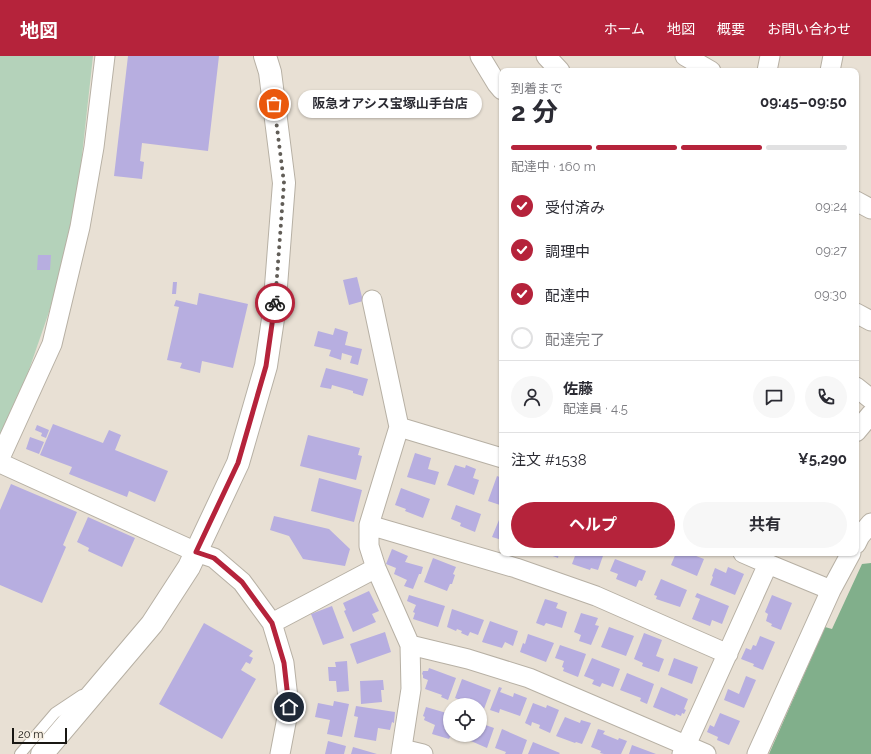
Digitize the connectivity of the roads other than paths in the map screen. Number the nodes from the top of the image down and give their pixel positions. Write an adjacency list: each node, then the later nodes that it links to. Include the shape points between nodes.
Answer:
1 (105, 56): 24 (street, via 94,147 80,227 52,344)
2 (266, 56): 29 (street, via 284,183 274,312 266,366 238,463)
3 (480, 56): 12 (street)
4 (546, 56): 8 (street)
5 (685, 56): 9 (street)
6 (770, 56): 10 (street)
7 (833, 56): 11 (street)
8 (557, 68)
9 (706, 68)
10 (768, 68)
11 (831, 68)
12 (499, 86)
13 (859, 203): 14 (street)
14 (871, 209)
15 (372, 300): 21 (street)
16 (859, 315): 17 (street)
17 (871, 321)
18 (859, 389): 19 (street)
19 (871, 399)
20 (871, 414): 22 (street)
21 (399, 427): 23 (street); 27 (street)
22 (859, 428)
23 (499, 457)
24 (0, 458)
25 (0, 463): 29 (street)
26 (871, 522): 28 (street)
27 (370, 525): 33 (street, via 369,546); 37 (street, via 516,568 596,596)
28 (859, 538)
29 (196, 552): 35 (street, via 214,558 242,582); 38 (street, via 152,624)
30 (750, 556): 32 (street)
31 (849, 556): 34 (street)
32 (768, 564): 34 (street); 37 (street)
33 (376, 568): 35 (street); 36 (street)
34 (831, 590): 46 (street)
35 (272, 623): 43 (street, via 284,663 289,707)
36 (410, 644): 39 (street, via 529,678); 40 (street, via 411,689)
37 (728, 654): 39 (street)
38 (103, 682): 41 (lane, via 56,713); 42 (street)
39 (684, 750): 45 (street)
40 (402, 752): 44 (street)
41 (20, 754)
42 (42, 754)
43 (280, 754)
44 (423, 754)
45 (706, 754)
46 (757, 754)

